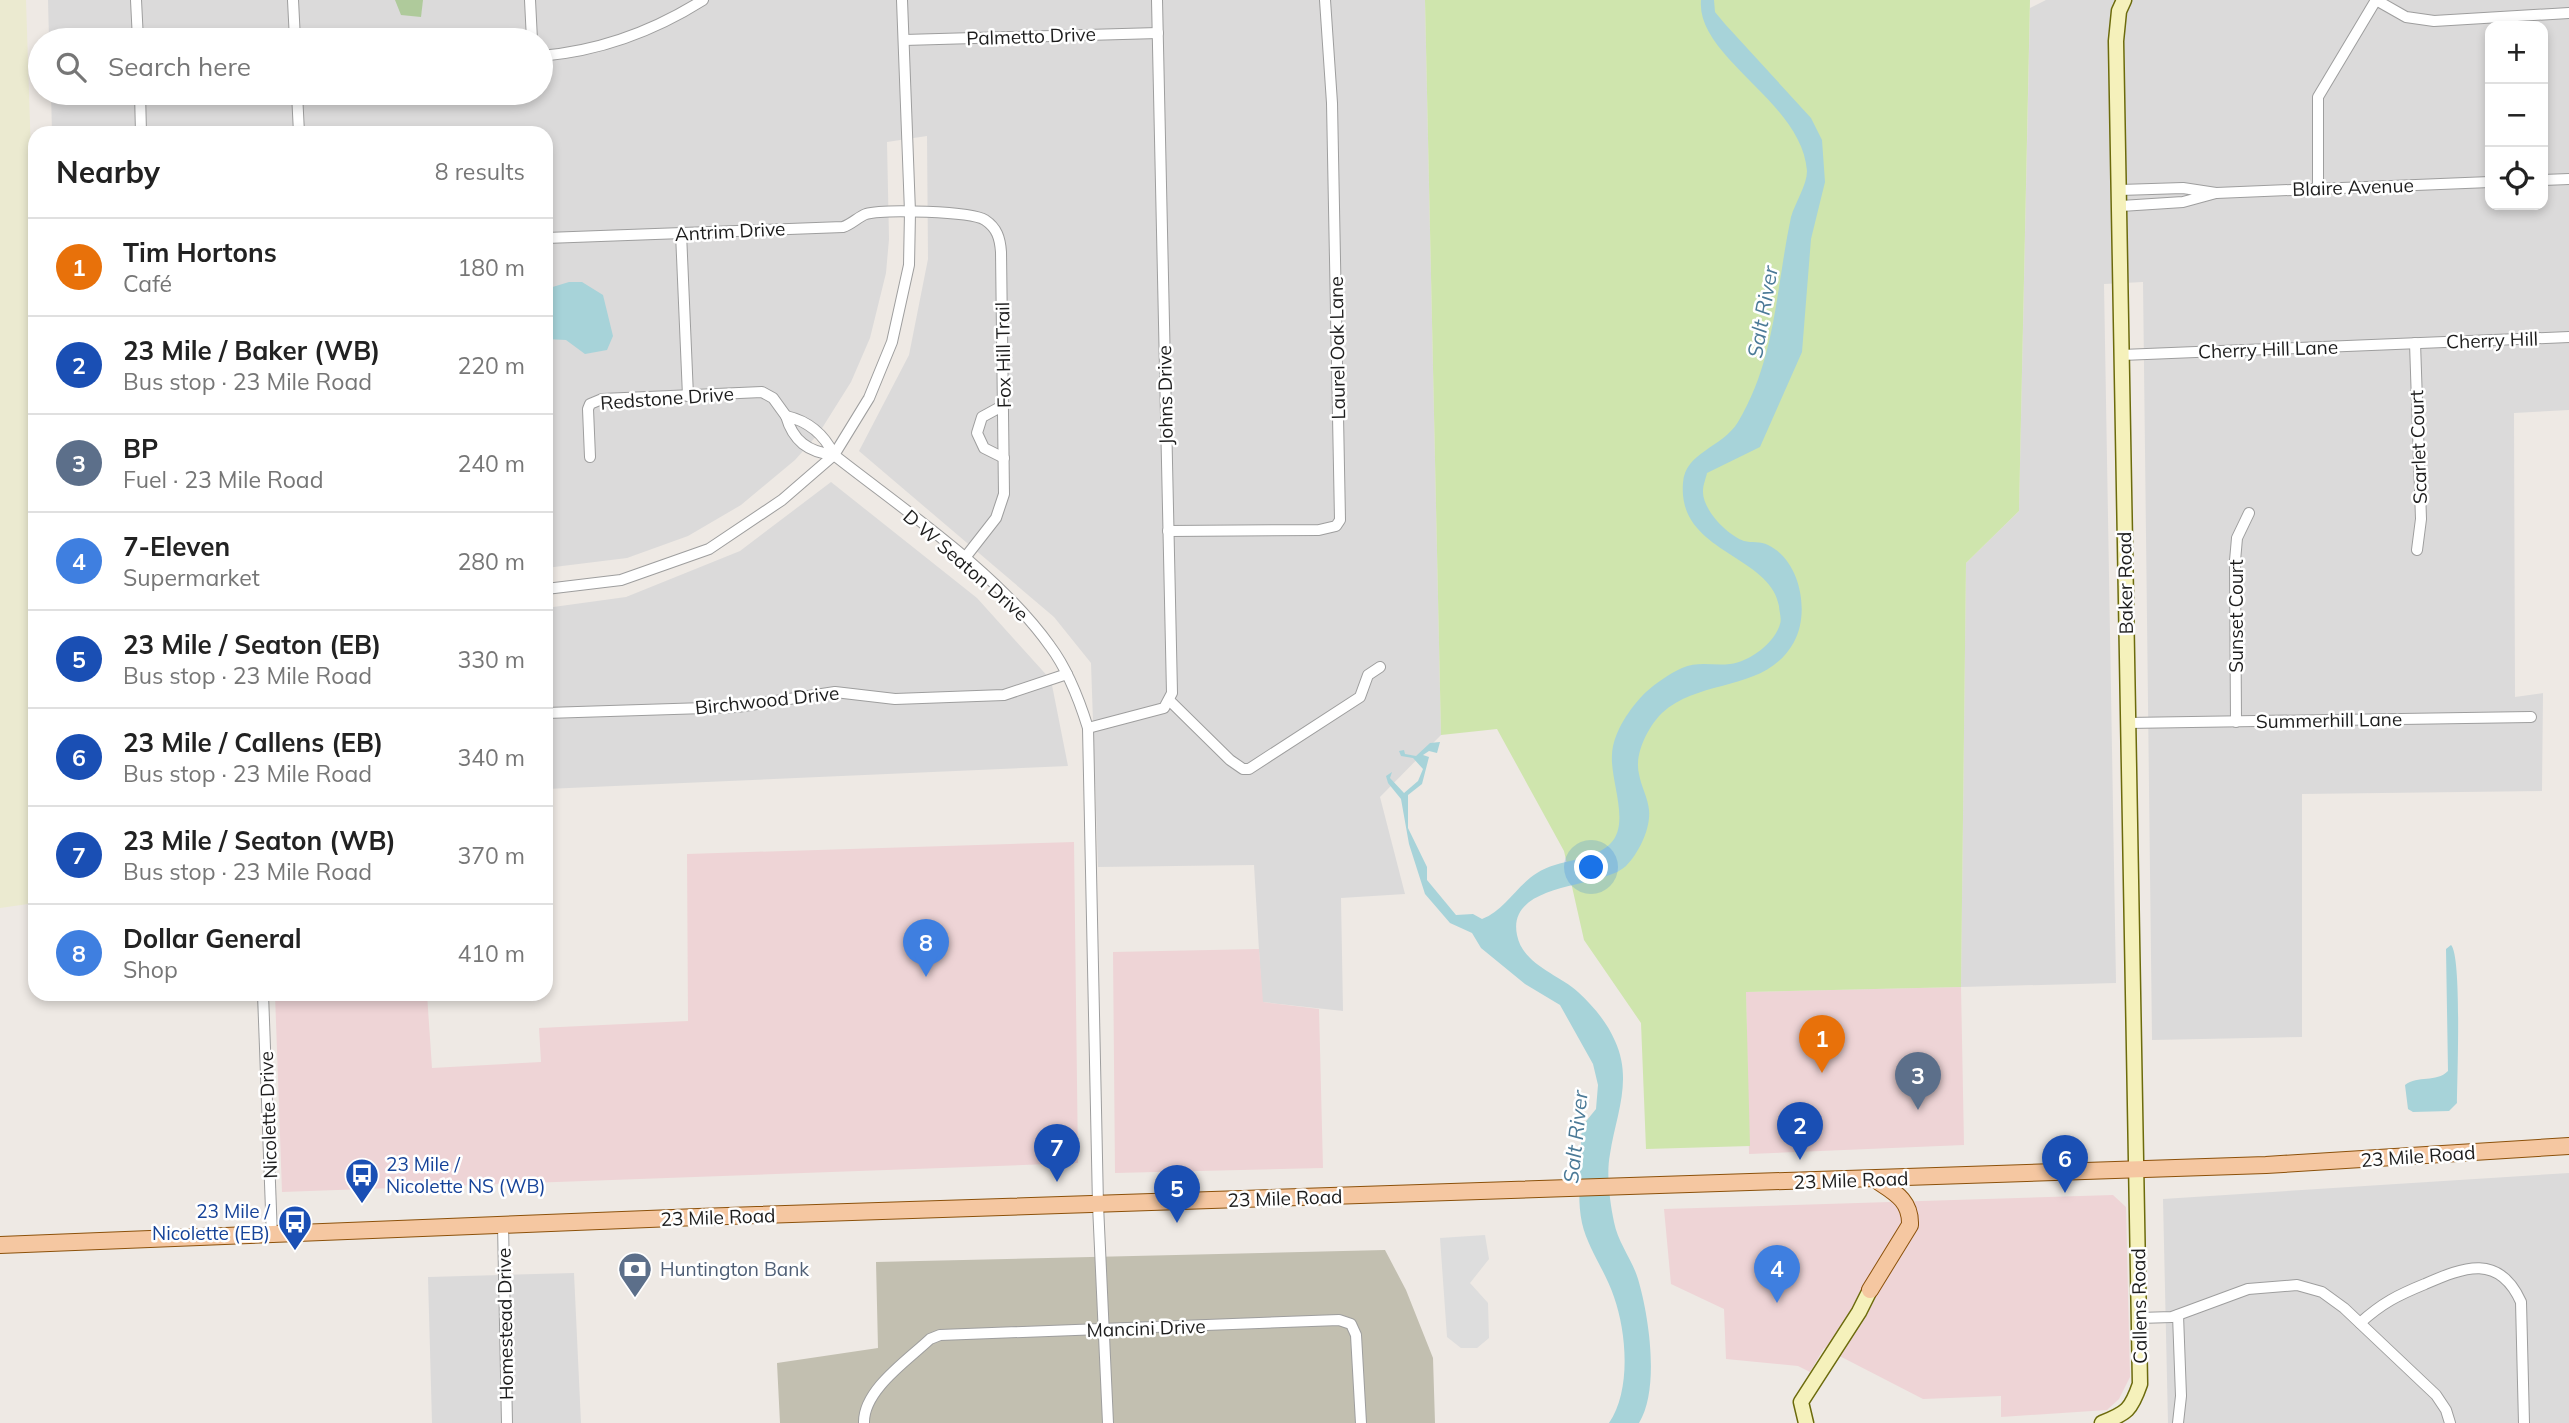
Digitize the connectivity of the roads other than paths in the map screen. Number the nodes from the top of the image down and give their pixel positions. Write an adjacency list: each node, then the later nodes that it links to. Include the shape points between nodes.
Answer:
1 (136, 0): 11 (street)
2 (293, 0): 12 (street)
3 (530, 0): 13 (street)
4 (704, 0): 16 (street, via 615,42)
5 (902, 0): 15 (street)
6 (1157, 0): 14 (street, Johns Drive)
7 (1325, 0): 41 (street, Laurel Oak Lane, via 1332,103 1340,520 1336,526 1319,530)
8 (2124, 0): 25 (street, Baker Road, via 2116,41)
9 (2376, 0): 10 (street, via 2406,17 2434,21); 24 (street, via 2318,97)
10 (2569, 13)
11 (137, 28)
12 (294, 28)
13 (531, 28)
14 (1158, 33): 15 (street, Palmetto Drive); 41 (street, Johns Drive)
15 (904, 40): 28 (street)
16 (553, 54)
17 (140, 105): 19 (street)
18 (298, 105): 20 (street)
19 (141, 126)
20 (299, 126)
21 (2569, 179): 22 (street)
22 (2548, 180)
23 (2485, 182): 24 (street, Blaire Avenue)
24 (2318, 189): 26 (street, Blaire Avenue)
25 (2120, 190): 26 (street, Blaire Avenue); 27 (street, Baker Road)
26 (2216, 192): 27 (street, Blaire Avenue, via 2183,202)
27 (2120, 206): 33 (street, Baker Road)
28 (911, 212): 29 (street, Antrim Drive, via 864,215 842,227); 35 (street, Fox Hill Trail, via 977,216 999,235); 37 (street, via 905,291 892,342 874,388)
29 (681, 233): 30 (street, Antrim Drive); 34 (street)
30 (553, 238)
31 (2569, 337): 32 (street, Cherry Hill)
32 (2415, 343): 33 (street, Cherry Hill Lane); 42 (street, Scarlet Court, via 2421,519)
33 (2122, 355): 51 (street, Baker Road)
34 (688, 396): 36 (street, Redstone Drive, via 762,392 773,398); 38 (street, Redstone Drive, via 595,401 588,409)
35 (1003, 405): 39 (street, Fox Hill Trail); 39 (street, via 982,417 977,433 984,447)
36 (786, 416): 37 (street, Redstone Drive, via 801,419 827,439); 37 (street, Redstone Drive, via 790,432 815,453)
37 (834, 454): 43 (street, D W Seaton Drive); 44 (street, via 782,500 709,549 621,580)
38 (590, 457)
39 (1004, 458): 43 (street, Fox Hill Trail, via 1003,505)
40 (2249, 513): 50 (street, Sunset Court, via 2237,538 2235,561)
41 (1168, 531): 47 (street, Johns Drive)
42 (2417, 550)
43 (964, 559): 46 (street, D W Seaton Drive, via 1024,613)
44 (553, 588)
45 (1380, 667): 47 (street, via 1368,675 1360,696 1249,769 1230,760)
46 (1067, 674): 48 (street, Birchwood Drive, via 1003,695 895,699 835,692 737,707); 52 (street, D W Seaton Drive)
47 (1170, 701): 52 (street, via 1164,708)
48 (553, 713)
49 (2531, 717): 50 (street, Summerhill Lane)
50 (2236, 722): 51 (street, Summerhill Lane)
51 (2127, 723): 55 (street, Baker Road)
52 (1088, 728): 57 (street, D W Seaton Drive)
53 (263, 1001): 59 (street, Nicolette Drive)
54 (2569, 1146): 55 (main road, 23 Mile Road, via 2354,1161)
55 (2138, 1168): 56 (main road, 23 Mile Road); 63 (street, Callens Road)
56 (1876, 1180): 57 (main road, 23 Mile Road); 61 (main road, via 1904,1200 1910,1218 1909,1230)
57 (1098, 1205): 58 (main road, 23 Mile Road); 65 (street, D W Seaton Drive)
58 (503, 1225): 59 (main road, 23 Mile Road); 66 (street, Homestead Drive)
59 (272, 1237): 60 (main road, 23 Mile Road)
60 (0, 1245)
61 (1870, 1290): 70 (street, via 1801,1402)
62 (2178, 1315): 63 (street); 64 (street, via 2248,1289 2297,1285 2322,1292); 72 (street)
63 (2139, 1318): 71 (street, Callens Road, via 2140,1384 2134,1402 2125,1414)
64 (2360, 1323): 73 (street, via 2435,1395); 74 (street, via 2384,1302 2460,1269 2480,1266 2500,1274 2521,1302)
65 (1105, 1329): 67 (street, Mancini Drive, via 940,1335 882,1385 863,1411); 68 (street, D W Seaton Drive); 69 (street, Mancini Drive, via 1339,1320 1351,1324 1356,1335)
66 (507, 1423)
67 (864, 1423)
68 (1108, 1423)
69 (1361, 1423)
70 (1806, 1423)
71 (2102, 1423)
72 (2178, 1423)
73 (2449, 1423)
74 (2524, 1423)

